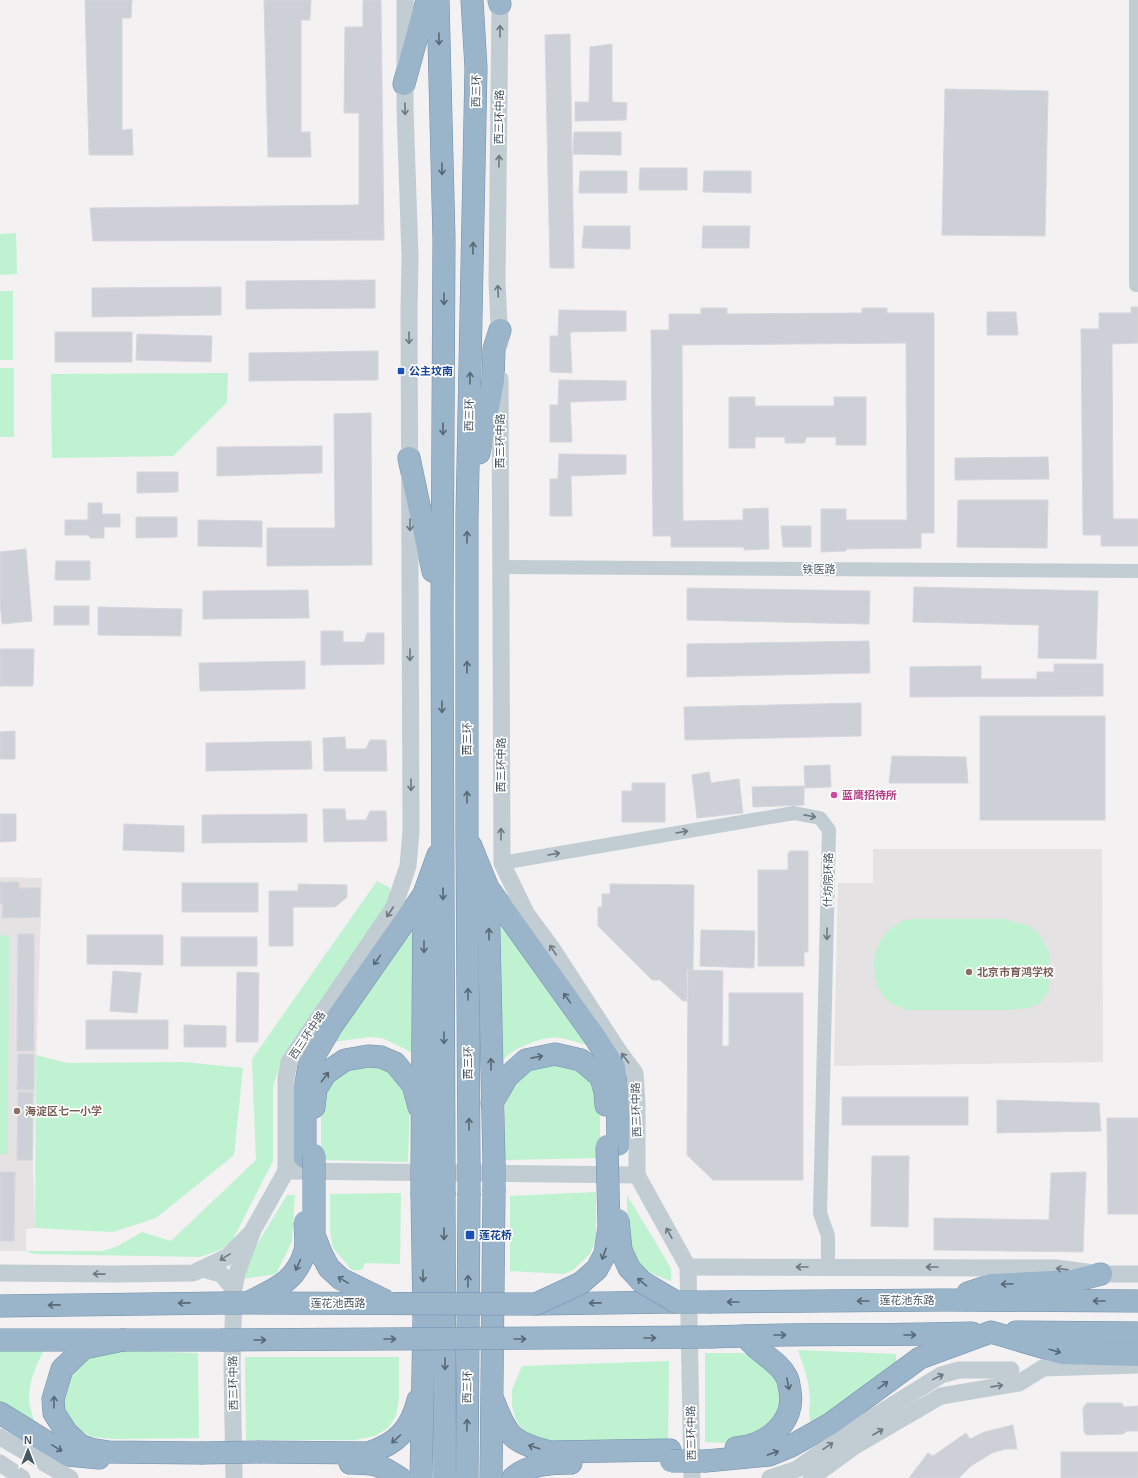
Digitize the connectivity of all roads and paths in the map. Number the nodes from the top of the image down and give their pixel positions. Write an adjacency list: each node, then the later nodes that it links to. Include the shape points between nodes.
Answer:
1 (405, 0): 7 (street, 西三环中路)
2 (427, 0): 7 (highway)
3 (438, 0): 14 (highway, 西三环, one-way to 14, via 444,239)
4 (472, 0): 11 (highway, 西三环, one-way to 4, via 476,68)
5 (1136, 0): 8 (street)
6 (500, 1): 9 (street, 西三环中路, one-way to 6, via 497,276)
7 (404, 84): 10 (street, 西三环中路, one-way to 10, via 410,257)
8 (1136, 285)
9 (500, 330): 11 (highway, via 494,349 493,381); 12 (street, 西三环中路)
10 (409, 458): 14 (highway); 24 (street, 西三环中路, one-way to 24, via 411,831 408,866 394,907 289,1062 286,1078)
11 (467, 515): 15 (highway, 西三环, one-way to 11)
12 (500, 567): 13 (street, 铁医路); 17 (street, 西三环中路, one-way to 12)
13 (1138, 571)
14 (442, 612): 16 (highway, 西三环, one-way to 16)
15 (467, 836): 18 (highway); 64 (highway, 西三环, one-way to 15, bridge)
16 (443, 841): 19 (highway); 63 (highway, 西三环, one-way to 63, bridge)
17 (502, 863): 25 (street, 西三环中路, one-way to 17, via 635,1073 526,913); 28 (street, 什坊院环路, one-way to 28, via 794,813 820,818 829,830 820,1213 828,1236)
18 (488, 888): 20 (highway, one-way to 18); 22 (highway, one-way to 18, via 618,1092 614,1067)
19 (424, 894): 21 (highway, one-way to 21); 23 (highway, one-way to 23, via 331,1027 309,1065 305,1090)
20 (492, 1103): 22 (highway, one-way to 22, via 507,1077 526,1060 555,1054 580,1060 601,1077); 49 (highway, bridge)
21 (423, 1123): 23 (highway, one-way to 21, via 316,1089 326,1073 345,1060 368,1056 381,1057 395,1064 413,1085); 48 (highway, one-way to 48, bridge)
22 (612, 1145): 36 (highway, one-way to 22, bridge, via 642,1282 629,1268 621,1250); 38 (highway, one-way to 38, bridge, via 609,1227 605,1254 596,1269 581,1283)
23 (309, 1156): 33 (highway, one-way to 33, bridge, via 305,1250 294,1274 283,1284); 37 (highway, one-way to 23, bridge, via 341,1279 329,1268 314,1235)
24 (286, 1171): 25 (street); 26 (street, 西三环中路)
25 (637, 1175): 27 (street, 西三环中路, one-way to 25)
26 (253, 1230): 29 (street, one-way to 29, via 227,1257); 33 (street, 西三环中路, via 237,1274)
27 (688, 1267): 28 (street, one-way to 27); 67 (street, 西三环中路)
28 (828, 1267): 31 (street, one-way to 28, via 1056,1268)
29 (203, 1269): 30 (street, one-way to 30, via 193,1273); 33 (street, via 221,1274)
30 (0, 1273)
31 (1101, 1274): 32 (street); 34 (highway, one-way to 34, via 1073,1281 992,1285)
32 (1138, 1274)
33 (234, 1298): 37 (highway, 莲花池西路, bridge); 39 (highway, 莲花池西路, one-way to 39); 60 (street, 西三环中路)
34 (944, 1300): 35 (highway, 莲花池东路, one-way to 34); 36 (highway, 莲花池东路, one-way to 36, bridge)
35 (1138, 1301)
36 (676, 1302): 38 (highway, 莲花池西路, one-way to 38, bridge)
37 (391, 1303): 38 (highway, 莲花池西路, bridge)
38 (536, 1304)
39 (0, 1306)
40 (991, 1332): 41 (highway); 42 (highway, one-way to 40); 45 (highway, one-way to 45, via 1062,1353); 55 (highway, one-way to 40, via 769,1455 791,1446 830,1424 920,1358)
41 (1138, 1333)
42 (745, 1336): 44 (highway, one-way to 42, bridge); 55 (highway, one-way to 55, via 777,1364 787,1377 791,1396 789,1413 780,1427 765,1440 747,1447)
43 (0, 1340): 44 (highway)
44 (124, 1340): 56 (highway, one-way to 44, via 90,1449 80,1445 54,1413 53,1398 62,1369 84,1348)
45 (1138, 1355)
46 (1138, 1365): 52 (street, one-way to 46, via 941,1396 1019,1383 1042,1368)
47 (1010, 1370): 52 (street, one-way to 47, via 941,1375 959,1370)
48 (423, 1379): 53 (highway, one-way to 53, via 414,1415 404,1431 382,1448 368,1453); 62 (highway)
49 (492, 1398): 54 (highway, one-way to 49, via 550,1452 535,1448 512,1436 503,1425); 65 (highway)
50 (0, 1413): 56 (highway, one-way to 56, via 68,1455 98,1458)
51 (0, 1437): 59 (street)
52 (853, 1438): 68 (street, one-way to 52, via 797,1468); 69 (street)
53 (259, 1456): 56 (highway, bridge); 61 (highway, via 372,1463)
54 (671, 1456): 55 (highway); 66 (highway, via 546,1465 530,1468)
55 (706, 1456)
56 (201, 1457)
57 (0, 1463): 58 (street)
58 (22, 1478)
59 (70, 1478)
60 (234, 1478)
61 (400, 1478)
62 (421, 1478)
63 (445, 1478)
64 (467, 1478)
65 (491, 1478)
66 (513, 1478)
67 (692, 1478)
68 (770, 1478)
69 (811, 1478)

